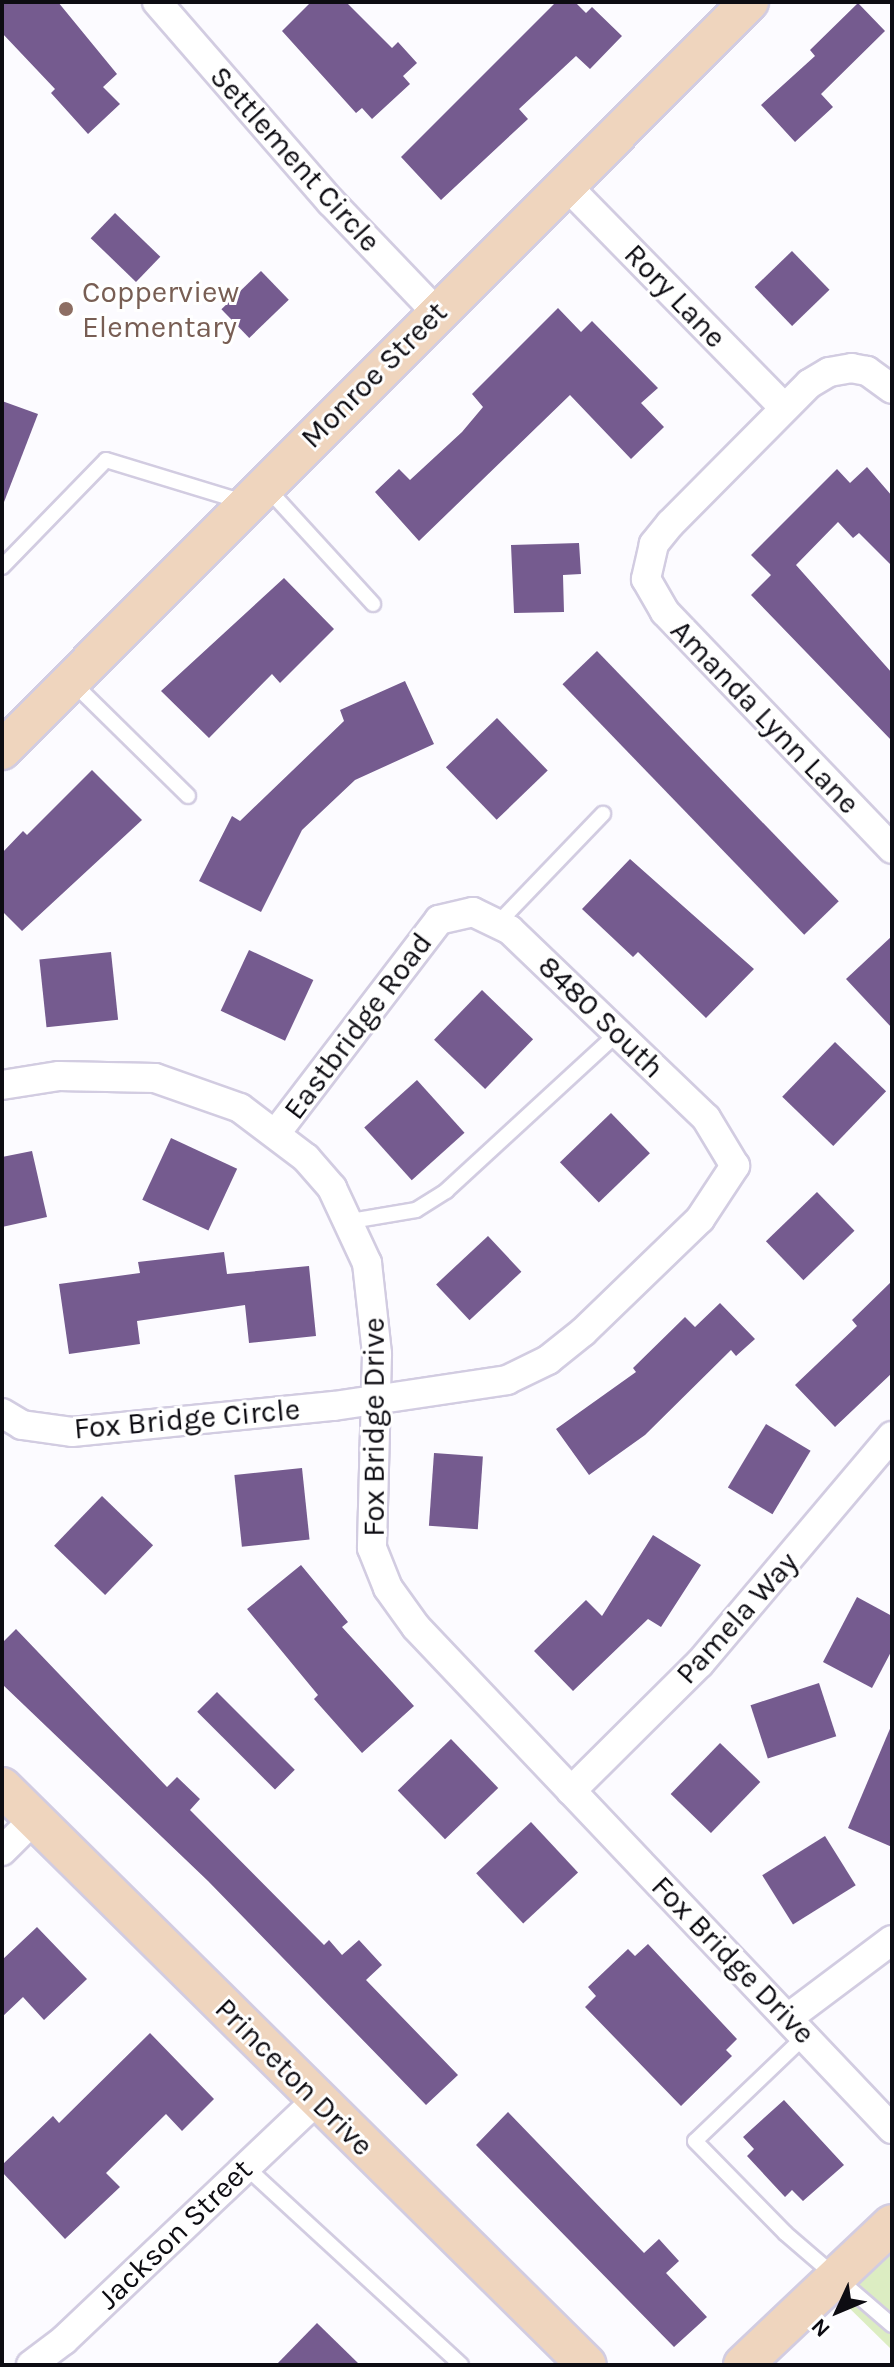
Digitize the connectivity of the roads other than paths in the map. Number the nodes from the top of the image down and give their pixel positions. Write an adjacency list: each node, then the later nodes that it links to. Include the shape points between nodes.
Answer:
1 (157, 2): 4 (street, Settlement Circle, via 331,202)
2 (749, 2): 3 (street, Monroe Street)
3 (566, 185): 4 (street, Monroe Street); 6 (street, Rory Lane)
4 (437, 313): 7 (street, Monroe Street)
5 (892, 389): 6 (street, via 867,371 829,372)
6 (784, 408): 14 (street, Amanda Lynn Lane, via 654,544 646,579 665,612)
7 (256, 494): 8 (lane, via 106,460); 9 (lane); 10 (street, Monroe Street)
8 (2, 567)
9 (373, 604)
10 (71, 681): 11 (street, Monroe Street); 12 (lane)
11 (5, 743)
12 (188, 796)
13 (603, 814): 16 (lane)
14 (892, 849)
15 (439, 920): 16 (street, 8480 South, via 473,912); 19 (street, Eastbridge Road)
16 (497, 924): 17 (street, 8480 South, via 510,930)
17 (617, 1034): 20 (street, 8480 South, via 706,1118); 21 (lane, via 446,1191 416,1210)
18 (2, 1085): 19 (street, Fox Bridge Drive, via 59,1076 155,1078 199,1089)
19 (277, 1132): 21 (street, Fox Bridge Drive, via 332,1188)
20 (735, 1166): 22 (street, Fox Bridge Circle, via 700,1219 548,1360 507,1380)
21 (351, 1221): 22 (street, Fox Bridge Drive, via 376,1308)
22 (375, 1400): 23 (street, Fox Bridge Circle, via 72,1432 22,1425); 26 (street, Fox Bridge Drive, via 372,1548 388,1588 416,1627)
23 (2, 1413)
24 (892, 1436): 26 (street, Pamela Way, via 700,1663)
25 (2, 1787): 27 (street, Princeton Drive)
26 (571, 1791): 30 (street, Fox Bridge Drive)
27 (34, 1819): 28 (street); 31 (street, Princeton Drive)
28 (2, 1851)
29 (892, 1940): 30 (street)
30 (797, 2027): 32 (street, Fox Bridge Drive); 35 (lane, via 695,2141 777,2226)
31 (317, 2100): 33 (street, Jackson Street); 39 (street, Princeton Drive)
32 (892, 2129)
33 (246, 2167): 37 (street, Jackson Street); 38 (lane)
34 (892, 2224): 35 (street)
35 (838, 2275): 36 (lane); 40 (street)
36 (892, 2325)
37 (31, 2365)
38 (461, 2365)
39 (587, 2365)
40 (743, 2365)

